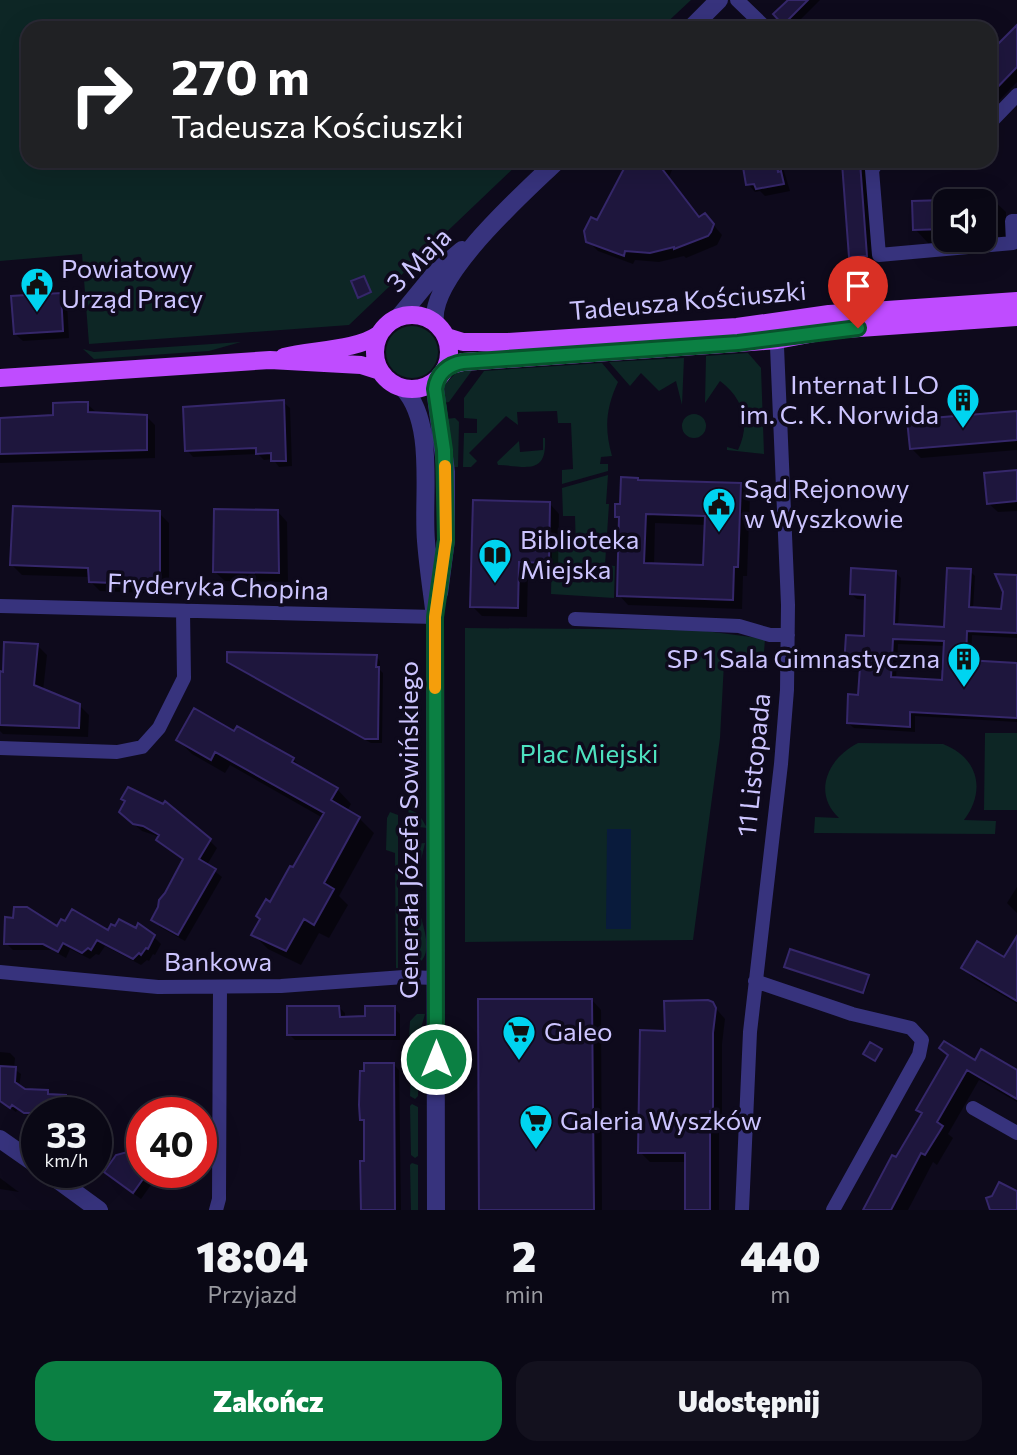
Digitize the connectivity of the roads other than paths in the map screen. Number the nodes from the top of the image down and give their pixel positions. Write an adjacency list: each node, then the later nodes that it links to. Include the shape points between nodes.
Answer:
1 (719, 0): 3 (street)
2 (737, 0): 4 (street)
3 (698, 21)
4 (759, 21)
5 (1017, 95): 6 (street)
6 (997, 116)
7 (549, 168): 10 (street, 3 Maja)
8 (873, 168): 9 (street, via 879,255 1013,243 1012,221)
9 (1017, 221)
10 (476, 240): 12 (street, 3 Maja, via 436,272); 14 (street, 3 Maja, via 435,305)
11 (1017, 301): 15 (main road, Tadeusza Kościuszki, via 829,314)
12 (399, 317): 14 (main road, via 418,314); 16 (main road)
13 (1017, 317): 15 (main road, Tadeusza Kościuszki)
14 (435, 322): 17 (main road)
15 (777, 331): 17 (main road, Tadeusza Kościuszki, via 508,342 463,342); 19 (main road, Tadeusza Kościuszki); 28 (street, 11 Listopada)
16 (379, 335): 18 (main road, via 359,344); 20 (main road, via 375,353)
17 (447, 337): 19 (main road)
18 (270, 360): 20 (main road, via 361,365); 21 (main road)
19 (447, 366): 22 (main road)
20 (380, 371): 23 (main road)
21 (0, 378)
22 (436, 381): 23 (main road, via 426,387); 26 (street, Generała Józefa Sowińskiego, via 445,461 446,540)
23 (403, 388): 26 (street, Generała Józefa Sowińskiego, via 420,421)
24 (0, 606): 25 (street, Fryderyka Chopina)
25 (183, 611): 26 (street, Fryderyka Chopina); 29 (street, via 184,678 159,728 142,747 117,752)
26 (435, 617): 31 (street, Generała Józefa Sowińskiego)
27 (575, 619): 28 (street, via 739,626)
28 (788, 635): 32 (street, 11 Listopada, via 781,764)
29 (0, 748)
30 (0, 972): 33 (street, Bankowa, via 158,987)
31 (436, 978): 33 (street, Bankowa); 41 (street, Generała Józefa Sowińskiego)
32 (755, 981): 42 (street, 11 Listopada); 43 (street, via 852,1014 911,1028 922,1040 919,1055)
33 (220, 987): 40 (street)
34 (973, 1108): 35 (street)
35 (1017, 1133)
36 (0, 1139): 37 (street)
37 (21, 1154)
38 (69, 1188): 39 (street)
39 (99, 1210)
40 (216, 1210)
41 (436, 1210)
42 (742, 1210)
43 (833, 1210)

